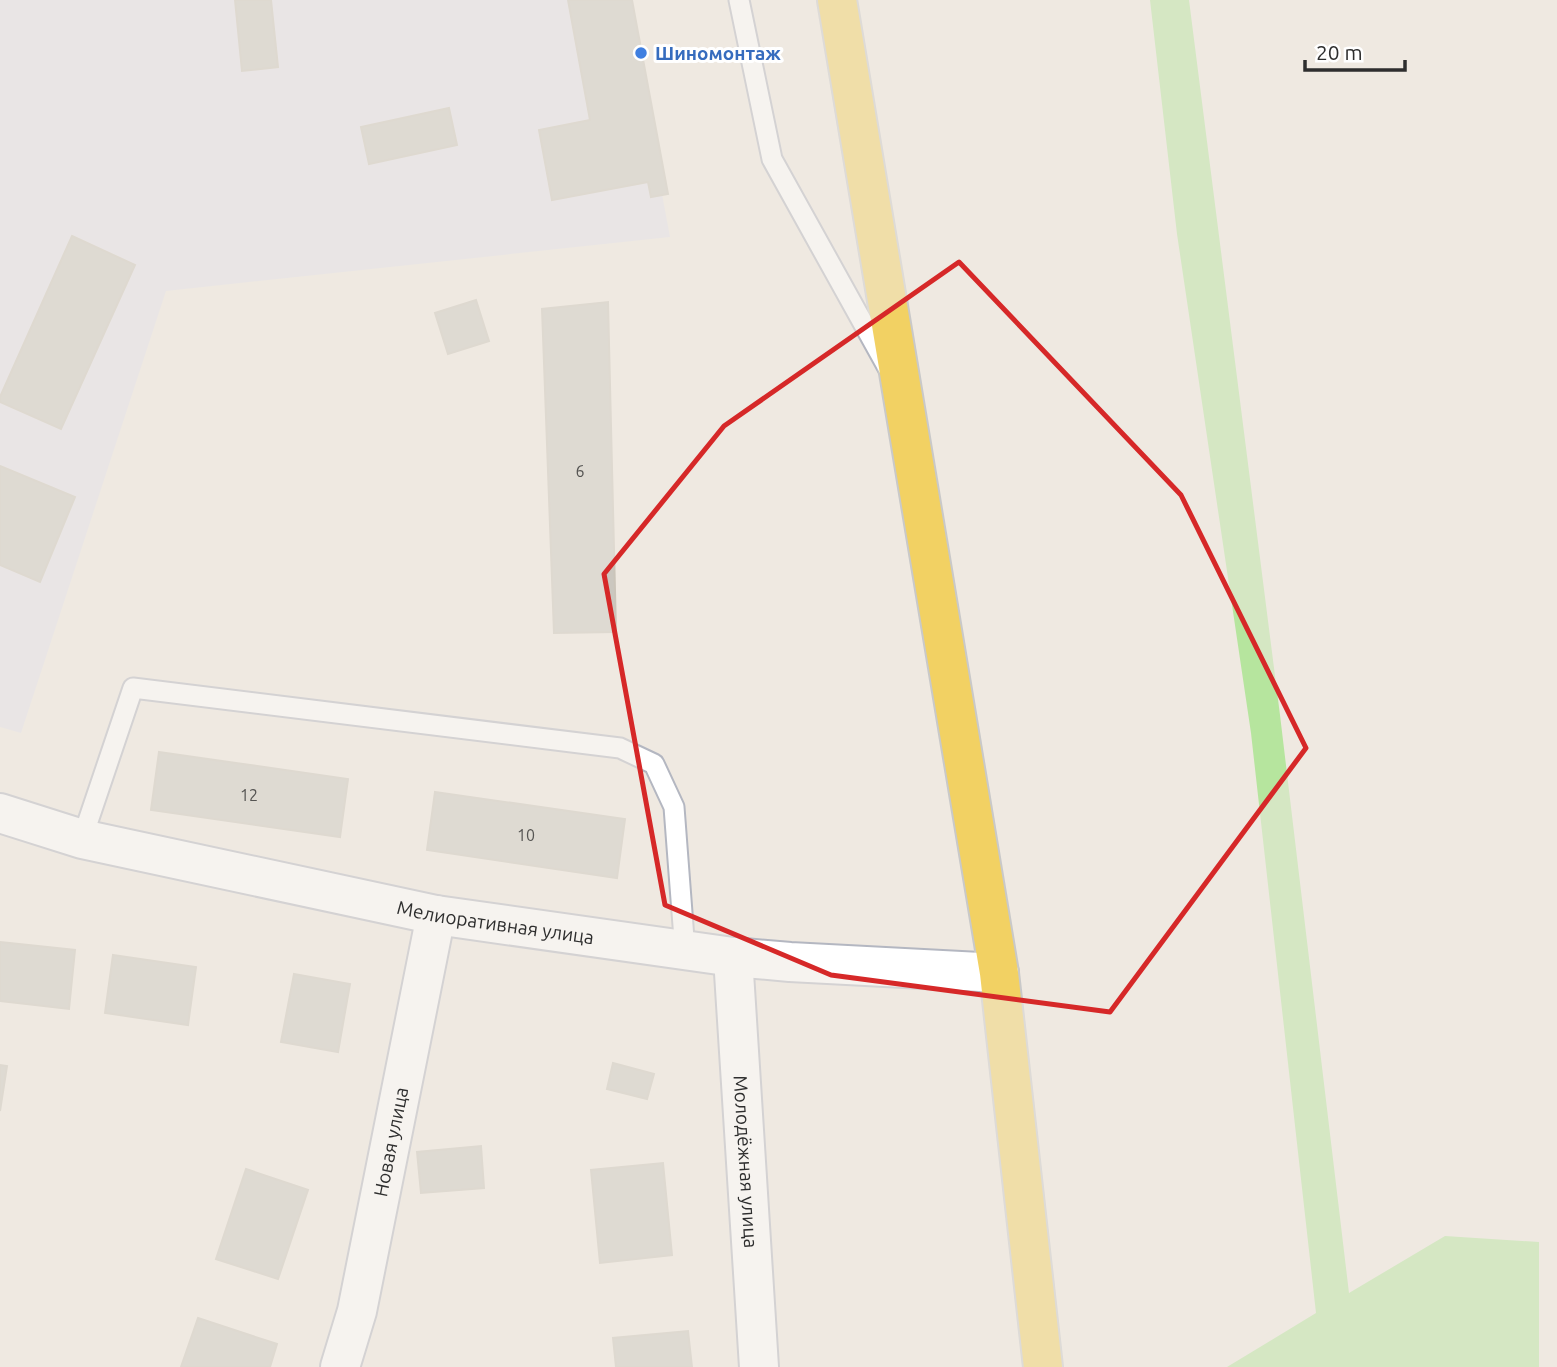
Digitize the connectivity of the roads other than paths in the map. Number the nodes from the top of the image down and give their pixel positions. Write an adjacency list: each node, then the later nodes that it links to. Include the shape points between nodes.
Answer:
1 (739, 0): 3 (lane, via 772,159)
2 (837, 0): 3 (main road)
3 (905, 399): 9 (main road)
4 (0, 813): 5 (street, Мелиоративная улица)
5 (82, 839): 6 (street, Мелиоративная улица); 7 (lane, via 133,688 620,748 654,764 674,807)
6 (436, 915): 7 (street, Мелиоративная улица); 10 (street, Новая улица, via 357,1311)
7 (685, 952): 8 (street, Мелиоративная улица)
8 (733, 957): 9 (street, Мелиоративная улица); 11 (street, Молодёжная улица)
9 (999, 973): 12 (main road)
10 (340, 1367)
11 (759, 1367)
12 (1043, 1367)

